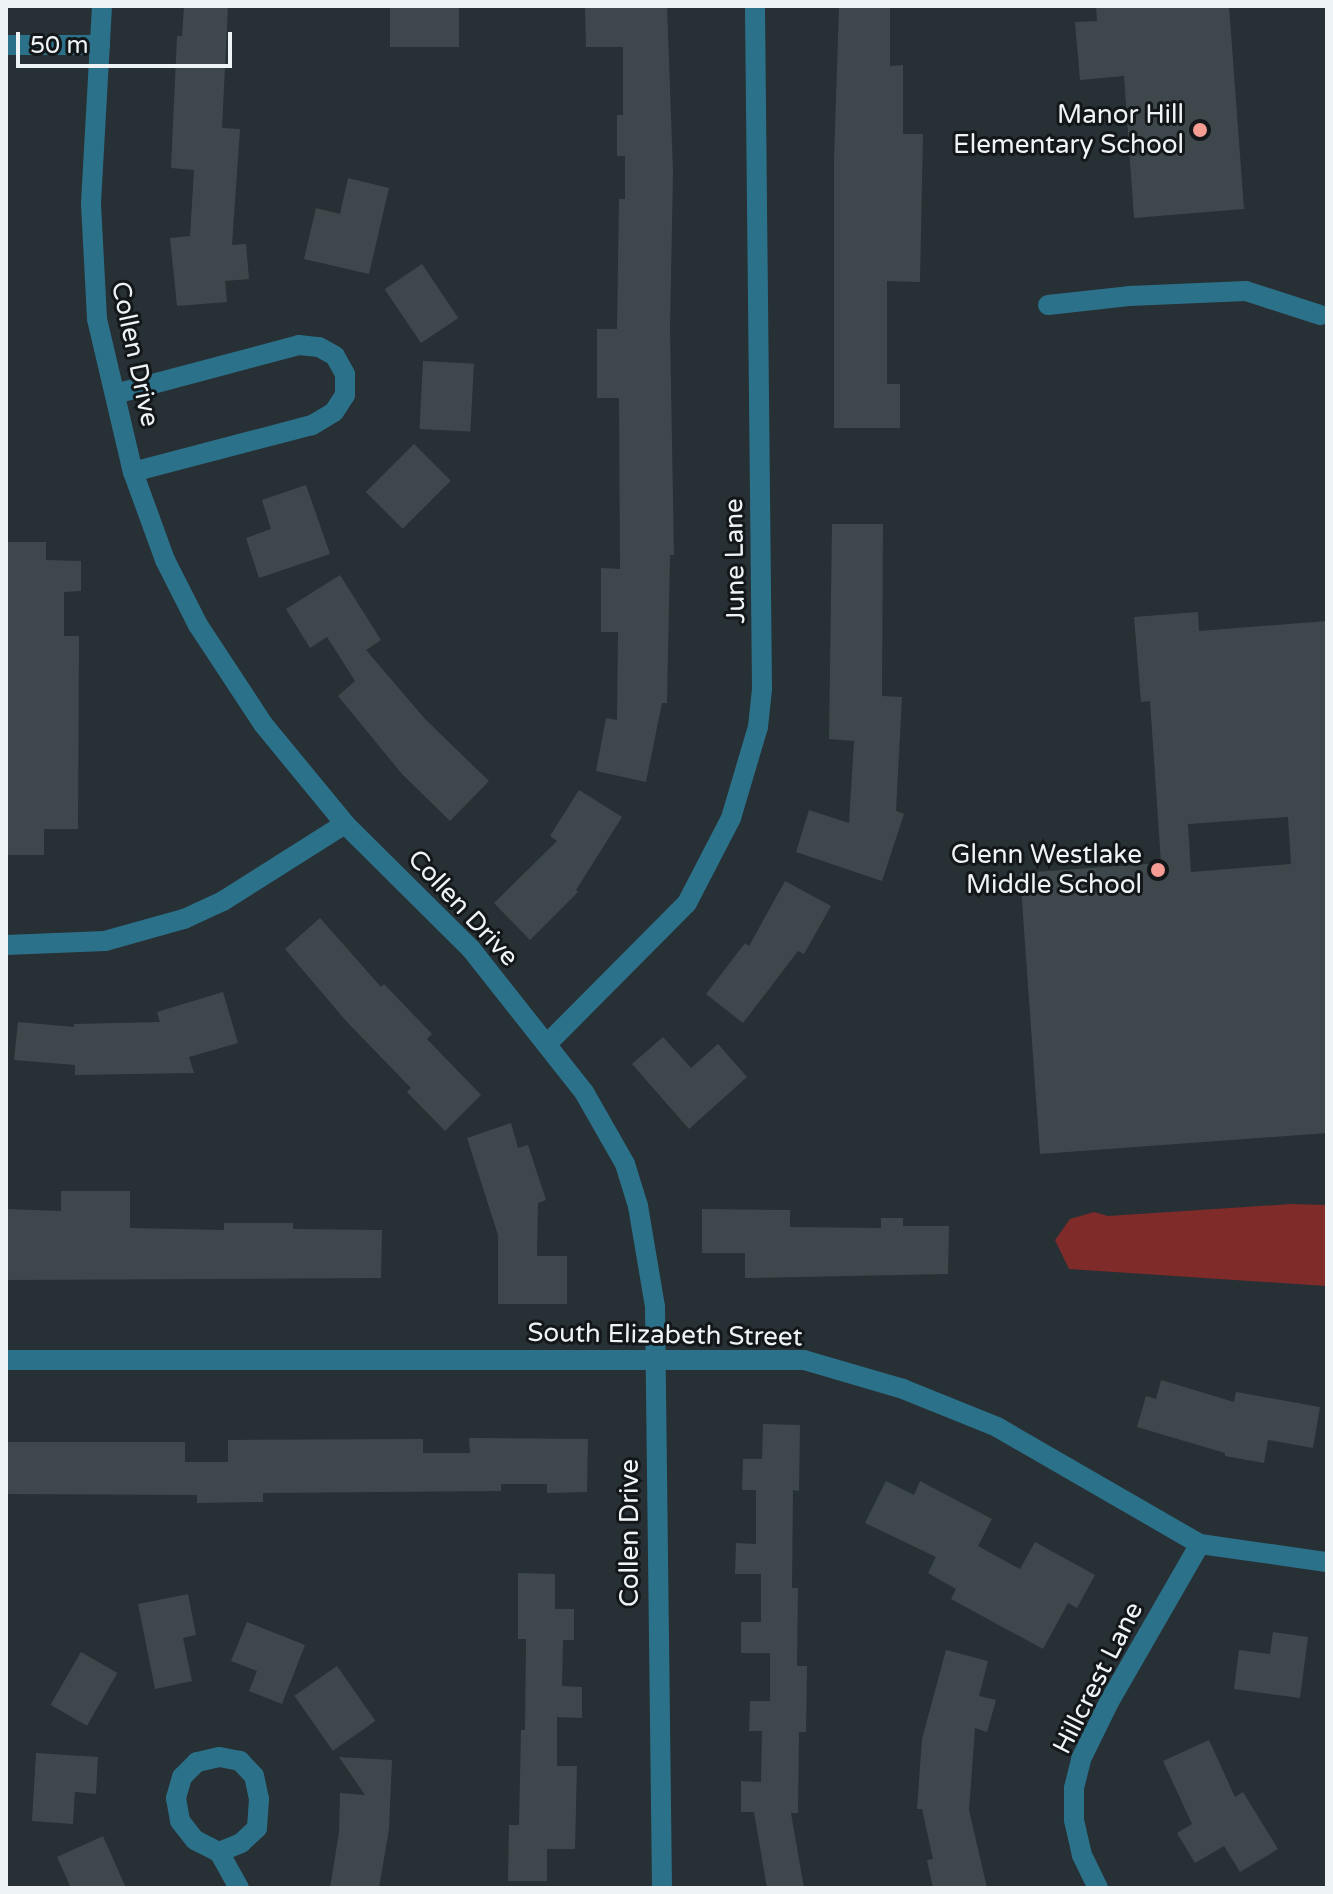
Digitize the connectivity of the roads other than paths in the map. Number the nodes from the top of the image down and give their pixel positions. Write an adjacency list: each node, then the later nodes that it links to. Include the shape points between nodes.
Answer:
1 (102, 6): 4 (street, Collen Drive)
2 (755, 6): 11 (street, June Lane, via 762,689 758,727 731,818 687,903)
3 (6, 45): 4 (street)
4 (100, 45): 7 (street, Collen Drive, via 92,276)
5 (1048, 305): 6 (street, via 1246,291)
6 (1320, 315)
7 (115, 394): 8 (street, Collen Drive); 8 (street, via 299,345 335,356 345,374 345,395 334,412 312,425)
8 (133, 472): 9 (street, Collen Drive, via 165,560 198,625 263,724)
9 (345, 824): 10 (street, via 223,901 184,919 105,941); 11 (street, Collen Drive, via 471,949)
10 (6, 945)
11 (548, 1043): 12 (street, Collen Drive, via 584,1092 625,1164 648,1253)
12 (655, 1358): 13 (street, South Elizabeth Street); 14 (street, South Elizabeth Street, via 804,1360 903,1389 997,1427); 18 (street, Collen Drive)
13 (6, 1360)
14 (1200, 1544): 15 (street, South Elizabeth Street); 19 (street, Hillcrest Lane, via 1081,1759 1074,1819 1082,1855)
15 (1327, 1562)
16 (219, 1852): 16 (street, via 241,1843 257,1828 259,1799 254,1776 240,1761 219,1757 197,1762 182,1777 176,1798 180,1821 195,1840); 17 (street)
17 (239, 1888)
18 (662, 1888)
19 (1098, 1888)

